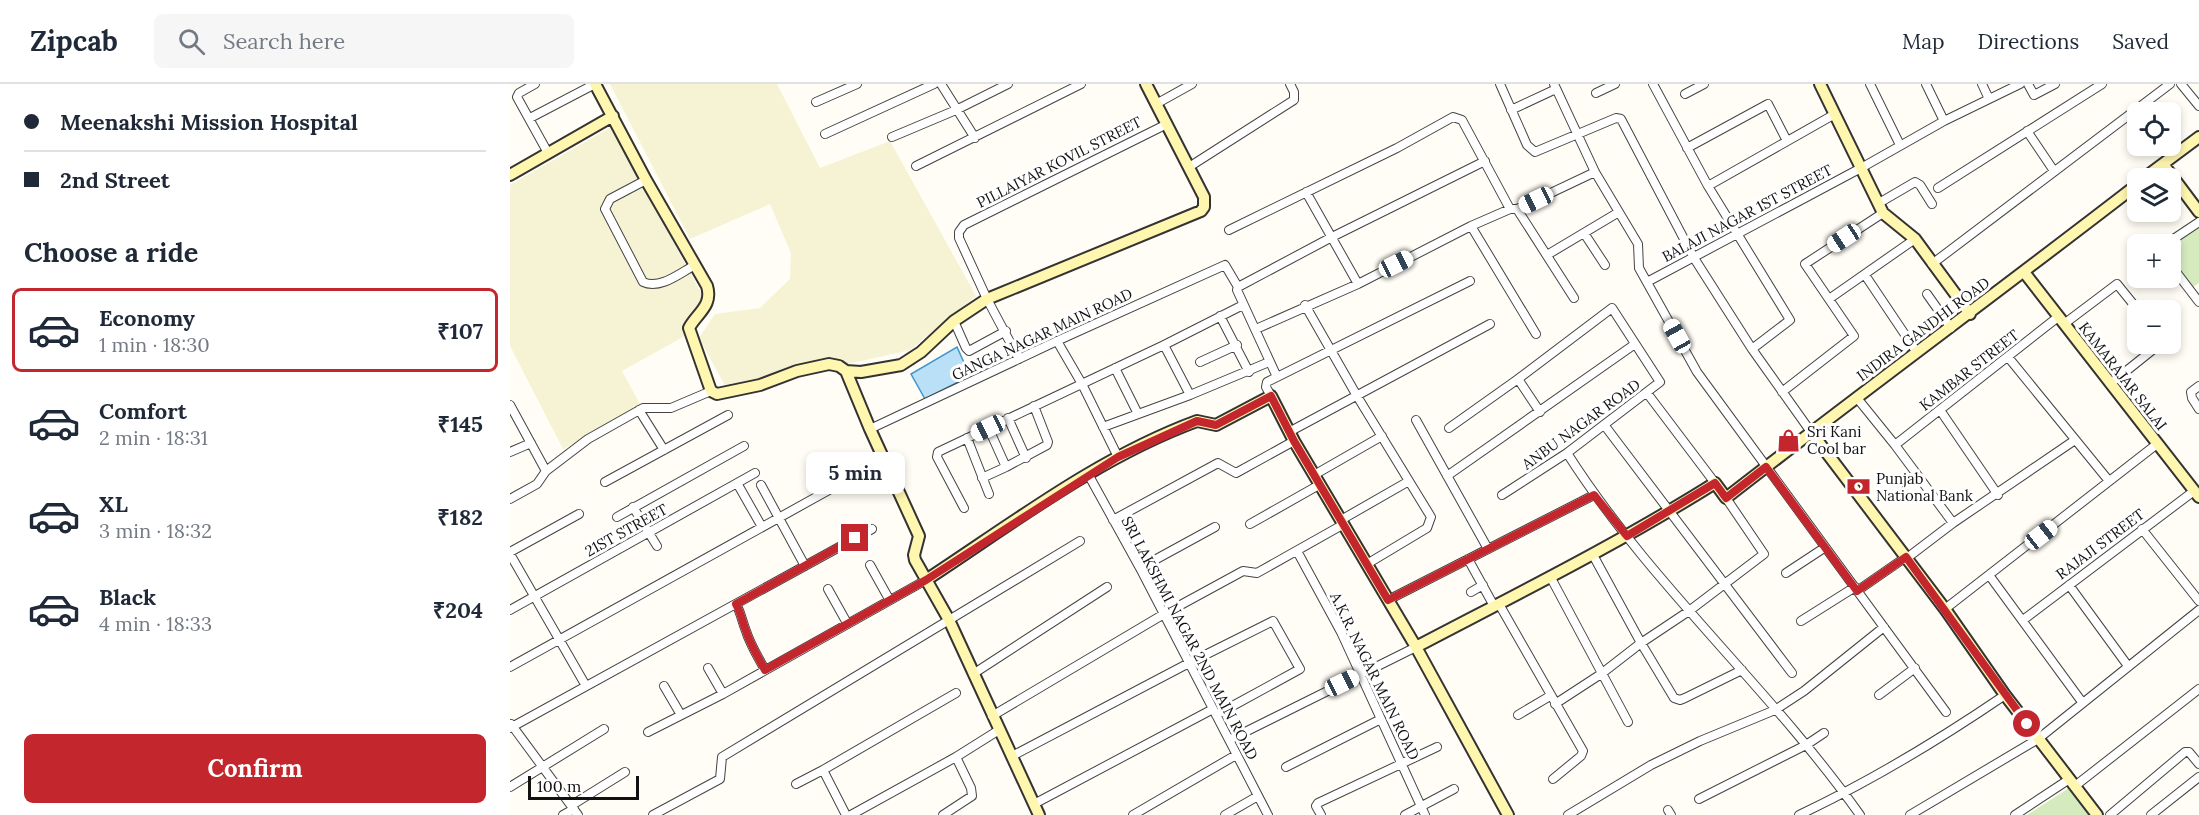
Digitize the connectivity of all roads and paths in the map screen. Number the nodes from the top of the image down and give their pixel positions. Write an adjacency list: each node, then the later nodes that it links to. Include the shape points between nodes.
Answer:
1 (535, 84): 37 (street, via 517,95)
2 (595, 84): 36 (street); 37 (street)
3 (856, 84): 25 (street)
4 (934, 84): 41 (street)
5 (941, 84): 33 (street)
6 (1008, 84): 33 (street)
7 (1081, 84): 45 (street)
8 (1146, 84): 31 (street)
9 (1192, 84): 31 (street)
10 (1290, 84): 53 (street, via 1294,100)
11 (1500, 84): 34 (street)
12 (1614, 84): 27 (street)
13 (1653, 84): 48 (street)
14 (1704, 84): 28 (street)
15 (1820, 84): 35 (street)
16 (1870, 84): 47 (street)
17 (1926, 84): 38 (street)
18 (1982, 84): 29 (street)
19 (2020, 84): 29 (street, BALAJI NAGAR 1ST STREET)
20 (2028, 84): 21 (street, via 2034,95)
21 (2055, 84)
22 (2102, 84): 40 (street)
23 (2170, 84): 57 (street)
24 (2181, 84): 32 (street)
25 (845, 86): 30 (street)
26 (1555, 86): 34 (street); 42 (street)
27 (1596, 93)
28 (1685, 94)
29 (1989, 99): 38 (street, BALAJI NAGAR 1ST STREET)
30 (816, 102)
31 (1156, 104): 39 (street)
32 (2199, 106)
33 (956, 110): 43 (street); 45 (street)
34 (1511, 110): 42 (street, via 1527,145 1535,152)
35 (1835, 114): 46 (street); 54 (street)
36 (613, 116): 49 (street); 59 (street)
37 (530, 118): 49 (street)
38 (1944, 121): 47 (street, BALAJI NAGAR 1ST STREET)
39 (1167, 124): 53 (street); 90 (street, PILLAIYAR KOVIL STREET, via 964,225 959,238)
40 (2027, 131): 57 (street); 61 (street)
41 (825, 134)
42 (1578, 135): 58 (street); 78 (street, via 1616,118 1623,122)
43 (892, 137)
44 (2199, 137): 51 (street)
45 (975, 138): 52 (street)
46 (1787, 141): 48 (street, via 1768,104); 60 (street)
47 (1900, 145): 54 (street, BALAJI NAGAR 1ST STREET)
48 (1687, 148): 60 (street)
49 (548, 153): 56 (street)
50 (1485, 161): 62 (street, via 1462,120 1453,117); 66 (street); 75 (street)
51 (2163, 164): 55 (street); 68 (street)
52 (916, 166)
53 (1189, 167): 90 (street, via 1204,197 1201,211)
54 (1861, 168): 65 (street); 73 (street, BALAJI NAGAR 1ST STREET)
55 (2158, 168)
56 (511, 171)
57 (2054, 171): 79 (street)
58 (1594, 172): 66 (street); 67 (street)
59 (646, 180): 80 (street); 80 (street, via 610,199 605,209 643,282 662,283)
60 (1708, 186): 73 (street)
61 (1938, 188)
62 (1306, 192): 71 (street); 75 (street)
63 (2127, 192): 82 (street, INDIRA GANDHI ROAD)
64 (1932, 204): 65 (street, via 1915,182)
65 (1881, 208): 76 (street); 92 (street, via 1805,264)
66 (1513, 209): 70 (street); 77 (street)
67 (1619, 212): 72 (street); 86 (street, via 1638,244 1639,268)
68 (2199, 212)
69 (2199, 222): 74 (street)
70 (1471, 226): 87 (street); 105 (street)
71 (1229, 230)
72 (1584, 233): 77 (street); 81 (street)
73 (1736, 234): 78 (street, BALAJI NAGAR 1ST STREET); 111 (street, via 1790,320)
74 (2181, 234)
75 (1332, 237): 87 (street); 88 (street)
76 (1915, 239): 79 (street); 83 (street)
77 (1547, 255): 91 (street)
78 (1694, 258): 86 (street, BALAJI NAGAR 1ST STREET); 111 (street)
79 (1932, 264): 97 (street)
80 (695, 265): 126 (street, via 708,286 709,300 689,328)
81 (1605, 265)
82 (2024, 272): 97 (street, INDIRA GANDHI ROAD); 99 (street, KAMARAJAR SALAI)
83 (1864, 275): 92 (street); 112 (street)
84 (2181, 278): 94 (street)
85 (1470, 281): 110 (street)
86 (1647, 282): 163 (street, via 1697,372)
87 (1358, 284): 96 (street)
88 (1238, 287): 95 (street); 106 (street, GANGA NAGAR MAIN ROAD, via 1225,265)
89 (1927, 294): 102 (street)
90 (987, 298): 100 (street); 104 (street)
91 (1574, 298)
92 (1829, 299): 127 (street, via 1854,336)
93 (2130, 300): 99 (street, KAMBAR STREET, via 2117,284)
94 (2199, 302)
95 (1243, 304): 98 (street); 103 (street)
96 (1305, 305): 103 (street); 110 (street)
97 (1970, 314): 102 (street, INDIRA GANDHI ROAD)
98 (1220, 316): 108 (street); 109 (street)
99 (2061, 320): 114 (street, KAMBAR STREET); 124 (street, KAMARAJAR SALAI)
100 (954, 321): 104 (street, via 969,351); 119 (street, via 901,365)
101 (1490, 324): 131 (street)
102 (1951, 328): 112 (street, INDIRA GANDHI ROAD)
103 (1256, 329): 117 (street)
104 (1006, 332): 115 (street)
105 (1536, 334)
106 (1057, 341): 115 (street, GANGA NAGAR MAIN ROAD); 123 (street)
107 (1635, 344): 122 (street, ANBU NAGAR ROAD, via 1612,308); 128 (street, ANBU NAGAR ROAD, via 1660,382); 138 (street)
108 (1164, 345): 118 (street); 129 (street)
109 (1237, 345): 116 (street); 120 (street)
110 (1330, 349): 121 (street); 131 (street)
111 (1752, 349): 127 (street)
112 (1916, 351): 132 (street, INDIRA GANDHI ROAD)
113 (2148, 354): 124 (street)
114 (2008, 357): 137 (street, KAMBAR STREET); 152 (street)
115 (1019, 358): 147 (street, GANGA NAGAR MAIN ROAD)
116 (1200, 362)
117 (1269, 362): 120 (street); 121 (street)
118 (1115, 368): 123 (street); 139 (street)
119 (846, 371): 126 (street, via 829,364 760,385 717,394); 147 (street)
120 (1249, 372): 129 (street)
121 (1277, 377): 130 (street, via 1266,383)
122 (1518, 379): 138 (street); 146 (street)
123 (1082, 384): 134 (street); 144 (street)
124 (2110, 384): 154 (street, KAMARAJAR SALAI)
125 (2199, 386): 135 (street, via 2191,392)
126 (711, 391): 136 (street, via 671,408)
127 (1782, 392): 148 (street)
128 (1647, 393): 143 (street, ANBU NAGAR ROAD); 175 (street)
129 (1190, 395): 139 (street)
130 (1271, 396): 149 (street); 160 (street, via 1222,423 1197,421)
131 (1357, 396): 149 (street); 150 (street)
132 (1857, 398): 148 (street, INDIRA GANDHI ROAD); 155 (street)
133 (510, 405): 153 (street)
134 (1034, 406): 141 (street); 161 (street, via 1048,442)
135 (2199, 409)
136 (639, 410): 157 (street); 164 (street, via 588,439)
137 (1940, 410): 155 (street, KAMBAR STREET); 181 (street)
138 (1540, 412): 167 (street)
139 (1138, 414): 144 (street)
140 (728, 415): 157 (street)
141 (1008, 418): 145 (street); 161 (street)
142 (1416, 420): 167 (street)
143 (1605, 426): 159 (street, ANBU NAGAR ROAD); 186 (street)
144 (1103, 427): 160 (street)
145 (988, 428): 151 (street); 162 (street)
146 (1449, 428)
147 (870, 429): 216 (street, via 919,536 914,555)
148 (1811, 432): 163 (street, INDIRA GANDHI ROAD); 207 (street)
149 (1292, 436): 170 (street); 190 (street, via 1236,472 1218,463)
150 (1382, 436): 170 (street); 171 (street)
151 (967, 438): 168 (street); 185 (street, via 936,454)
152 (2075, 441): 172 (street); 181 (street)
153 (531, 443): 158 (street); 164 (street)
154 (2157, 444): 172 (street); 178 (street, KAMARAJAR SALAI)
155 (1895, 445): 193 (street)
156 (744, 446): 184 (street)
157 (664, 450): 173 (street)
158 (510, 452)
159 (1567, 453): 179 (street, ANBU NAGAR ROAD); 180 (street)
160 (1118, 457): 166 (street)
161 (1026, 458): 162 (street)
162 (1006, 467): 168 (street)
163 (1766, 467): 182 (street, INDIRA GANDHI ROAD); 202 (street)
164 (546, 471): 183 (street, via 537,484)
165 (755, 473): 174 (street, 21ST STREET)
166 (1088, 474): 190 (street, SRI LAKSHMI NAGAR 2ND MAIN ROAD); 216 (street)
167 (1447, 476): 203 (street)
168 (982, 478): 177 (street)
169 (847, 480): 189 (street)
170 (1316, 480): 191 (street); 192 (street)
171 (1409, 480): 191 (street); 209 (street, via 1431,518 1430,525)
172 (2109, 481): 214 (street)
173 (606, 482)
174 (737, 483): 194 (street); 198 (street, 21ST STREET)
175 (1715, 483): 182 (street); 186 (street)
176 (761, 485): 189 (street)
177 (989, 494)
178 (2196, 494): 197 (street, RAJAJI STREET)
179 (1502, 495)
180 (1594, 495): 199 (street); 203 (street)
181 (1998, 495): 193 (street)
182 (1726, 498): 217 (street, via 1764,554)
183 (510, 499)
184 (633, 507): 188 (street); 198 (street)
185 (964, 508)
186 (1670, 511): 199 (street); 217 (street)
187 (579, 514): 205 (street)
188 (616, 517)
189 (778, 518): 194 (street); 211 (street)
190 (1113, 520): 212 (street, SRI LAKSHMI NAGAR 2ND MAIN ROAD)
191 (1342, 522): 204 (street); 209 (street)
192 (1250, 524)
193 (1953, 524): 207 (street)
194 (762, 527): 240 (street)
195 (1215, 527): 212 (street)
196 (872, 529): 211 (street)
197 (2142, 529): 219 (street, RAJAJI STREET); 227 (street)
198 (648, 533): 201 (street); 224 (street, 21ST STREET)
199 (1627, 536): 206 (street); 233 (street)
200 (1080, 541): 235 (street)
201 (657, 546)
202 (1824, 548): 213 (street); 221 (street)
203 (1488, 549): 208 (street)
204 (1297, 551): 234 (street, via 1257,573 1243,571); 252 (street, A.K.R. NAGAR MAIN ROAD)
205 (510, 553): 224 (street)
206 (1593, 555): 215 (street); 241 (street)
207 (1907, 557): 221 (street); 230 (street)
208 (1468, 559): 218 (street); 226 (street)
209 (1367, 564): 226 (street)
210 (870, 565): 225 (street)
211 (805, 566): 228 (street)
212 (1140, 568): 234 (street, SRI LAKSHMI NAGAR 2ND MAIN ROAD)
213 (1786, 573)
214 (1989, 576): 230 (street); 236 (street)
215 (1551, 578): 229 (street); 253 (street)
216 (926, 580): 225 (street); 235 (street)
217 (1725, 584): 233 (street); 250 (street)
218 (1483, 585): 223 (street); 229 (street)
219 (2069, 585): 236 (street, RAJAJI STREET); 244 (street)
220 (1107, 587): 251 (street)
221 (1856, 589): 237 (street); 239 (street)
222 (828, 590): 238 (street)
223 (1471, 592)
224 (534, 596): 232 (street, 21ST STREET); 240 (street)
225 (889, 599): 238 (street)
226 (1388, 600): 242 (street)
227 (2199, 601)
228 (736, 604): 248 (street); 254 (street)
229 (1497, 605): 242 (street); 261 (street)
230 (1945, 609): 260 (street)
231 (2199, 609): 244 (street)
232 (510, 610)
233 (1689, 611): 241 (street); 249 (street)
234 (1164, 614): 243 (street, SRI LAKSHMI NAGAR 2ND MAIN ROAD); 269 (street)
235 (949, 620): 251 (street); 303 (street, via 722,757 720,779)
236 (2022, 620): 262 (street)
237 (1801, 621)
238 (847, 623): 248 (street)
239 (1884, 627): 247 (street); 264 (street)
240 (559, 640): 245 (street); 254 (street)
241 (1641, 643): 249 (street, via 1677,699); 253 (street)
242 (1416, 647): 252 (street); 314 (street)
243 (1189, 663): 265 (street, SRI LAKSHMI NAGAR 2ND MAIN ROAD); 265 (street, via 1274,621 1300,669); 282 (street)
244 (2128, 666): 262 (street)
245 (510, 667)
246 (708, 668): 257 (street)
247 (1915, 668): 259 (street); 266 (street)
248 (765, 670): 257 (street)
249 (1742, 670): 264 (street)
250 (1792, 673)
251 (973, 674): 269 (street)
252 (1360, 674): 270 (street, A.K.R. NAGAR MAIN ROAD); 278 (street)
253 (1601, 674): 263 (street); 271 (street)
254 (586, 686): 272 (street)
255 (664, 686): 268 (street)
256 (2199, 689): 292 (street)
257 (723, 693): 268 (street)
258 (956, 693): 288 (street)
259 (1879, 695)
260 (2005, 695): 277 (street); 296 (street)
261 (1550, 696): 263 (street); 267 (street)
262 (2082, 702): 277 (street)
263 (1555, 704): 291 (street, via 1583,753)
264 (1775, 710): 279 (street); 315 (street, via 1651,765)
265 (1214, 712): 278 (street, SRI LAKSHMI NAGAR 2ND MAIN ROAD); 299 (street)
266 (1946, 712)
267 (1518, 715)
268 (681, 716): 275 (street)
269 (992, 716): 274 (street)
270 (1381, 719): 284 (street, A.K.R. NAGAR MAIN ROAD); 287 (street)
271 (1628, 722)
272 (511, 726): 286 (street)
273 (604, 729): 286 (street)
274 (999, 730): 282 (street); 283 (street)
275 (648, 732)
276 (1824, 733): 279 (street)
277 (2038, 739): 292 (street); 318 (street)
278 (1229, 740): 281 (street, SRI LAKSHMI NAGAR 2ND MAIN ROAD)
279 (1806, 745): 296 (street); 298 (street)
280 (1437, 747): 284 (street)
281 (1236, 755): 297 (street, SRI LAKSHMI NAGAR 2ND MAIN ROAD); 308 (street)
282 (1012, 756): 299 (street)
283 (956, 757): 305 (street); 306 (street, via 972,796)
284 (1402, 763): 300 (street, A.K.R. NAGAR MAIN ROAD); 311 (street, via 1318,803)
285 (2199, 764): 321 (street, via 2189,752 2184,752)
286 (544, 767): 294 (street); 301 (street)
287 (1286, 767)
288 (823, 770): 293 (street); 304 (street)
289 (625, 772): 301 (street)
290 (2199, 777): 322 (street)
291 (1553, 779)
292 (2072, 783): 319 (street); 320 (street)
293 (796, 784)
294 (510, 787)
295 (1454, 789): 300 (street)
296 (1844, 793): 316 (street); 317 (street)
297 (1258, 796): 309 (street); 310 (street, SRI LAKSHMI NAGAR 2ND MAIN ROAD)
298 (1699, 799)
299 (1034, 804): 307 (street)
300 (1422, 807): 312 (street); 313 (street, A.K.R. NAGAR MAIN ROAD)
301 (575, 809): 302 (street)
302 (563, 815)
303 (653, 815)
304 (846, 815)
305 (851, 815)
306 (944, 815)
307 (1039, 815)
308 (1133, 815)
309 (1225, 815)
310 (1268, 815)
311 (1321, 815)
312 (1405, 815)
313 (1425, 815)
314 (1508, 815)
315 (1568, 815)
316 (1799, 815)
317 (1860, 815)
318 (1910, 815)
319 (2015, 815)
320 (2097, 815)
321 (2110, 815)
322 (2151, 815)

